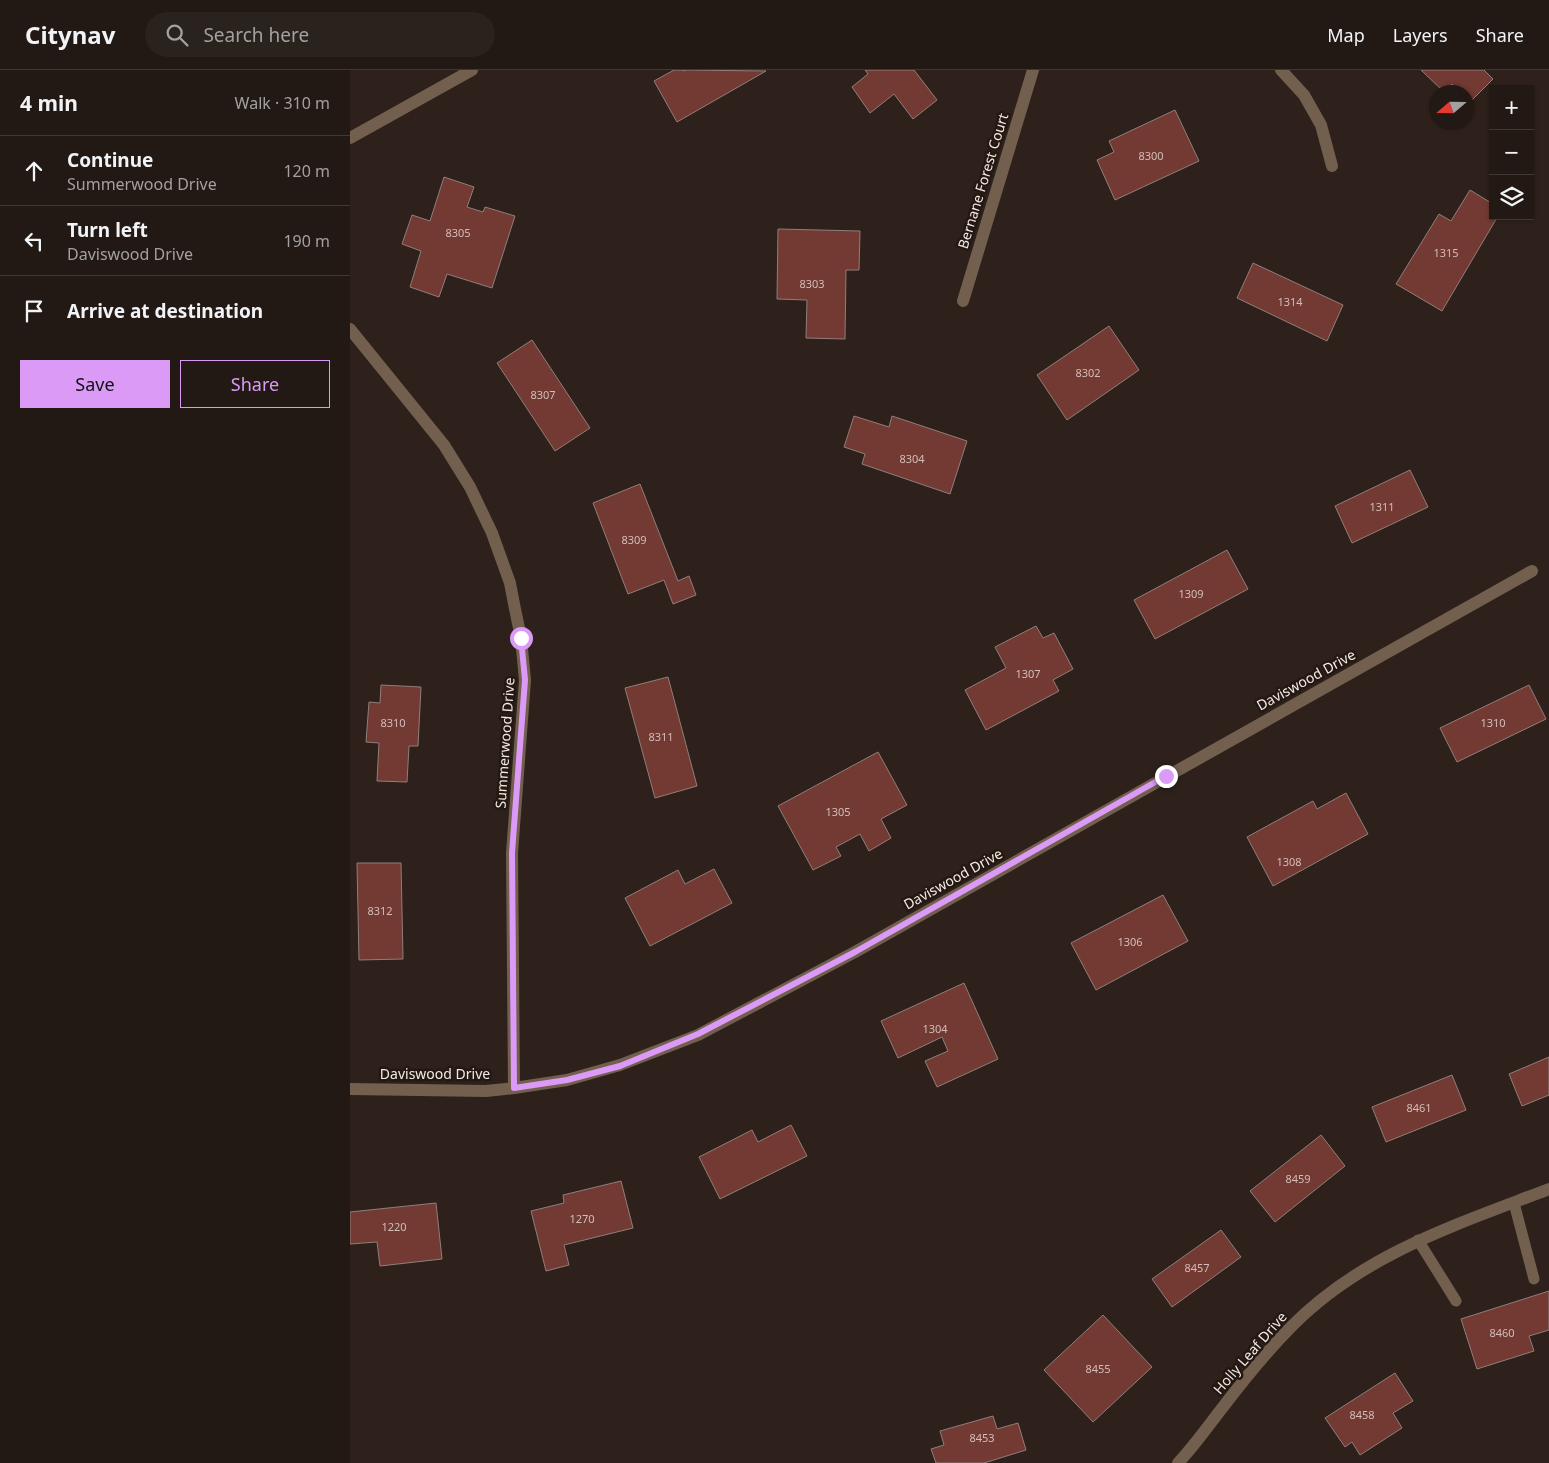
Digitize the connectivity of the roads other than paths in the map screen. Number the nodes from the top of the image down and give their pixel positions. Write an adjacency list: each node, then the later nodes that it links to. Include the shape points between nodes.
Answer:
1 (472, 70): 4 (street)
2 (1033, 70): 6 (street, Bernane Forest Court)
3 (1282, 70): 5 (street, via 1304,95 1321,125)
4 (350, 138)
5 (1332, 166)
6 (963, 302)
7 (350, 329): 9 (street, Summerwood Drive, via 444,445 492,533 510,583 525,680 512,853)
8 (1532, 571): 9 (street, Daviswood Drive, via 855,952 698,1034 620,1066 567,1080)
9 (514, 1088): 10 (street, Daviswood Drive, via 486,1091)
10 (350, 1089)
11 (1549, 1189): 12 (street, Holly Leaf Drive)
12 (1514, 1203): 13 (street, Holly Leaf Drive); 14 (lane)
13 (1418, 1240): 15 (lane); 16 (street, Holly Leaf Drive, via 1373,1264 1294,1324 1259,1361)
14 (1534, 1279)
15 (1456, 1301)
16 (1178, 1463)

